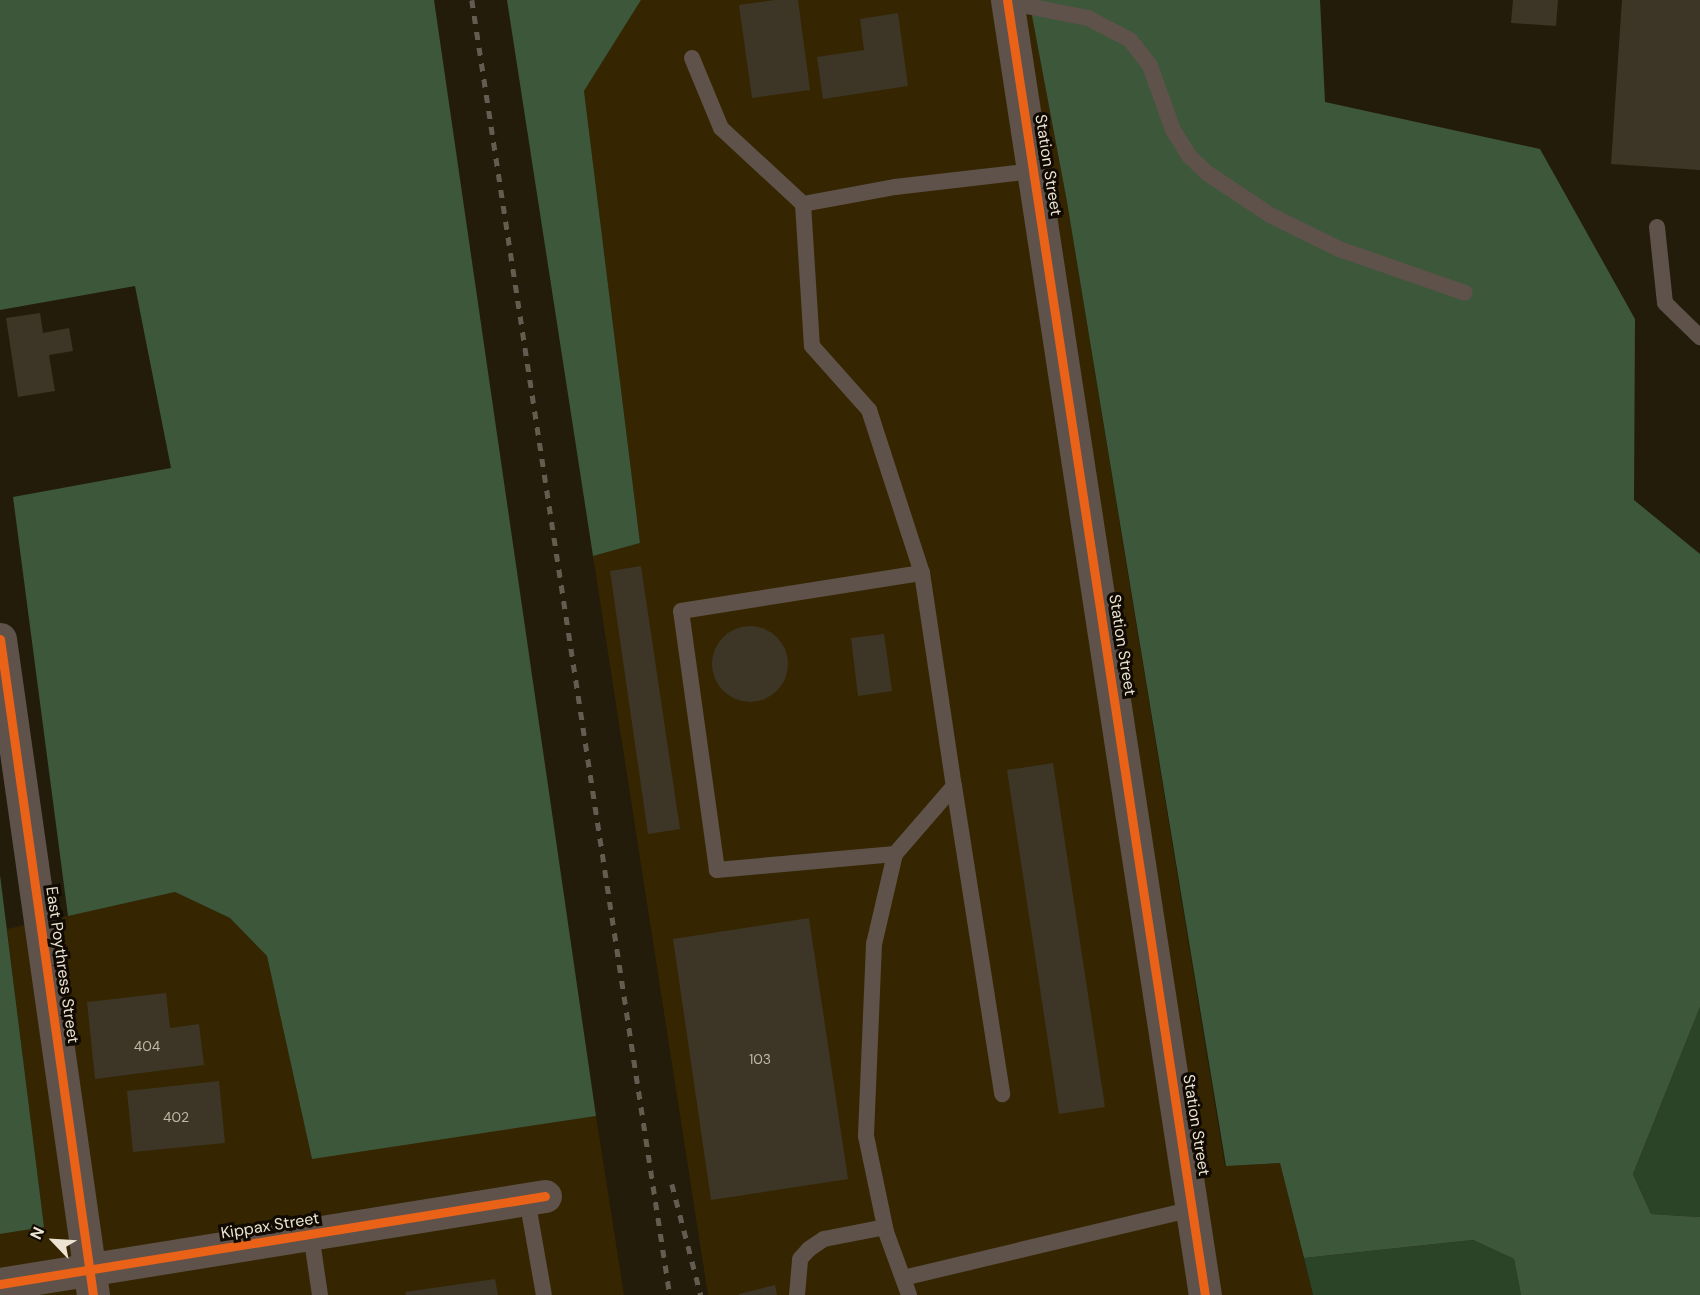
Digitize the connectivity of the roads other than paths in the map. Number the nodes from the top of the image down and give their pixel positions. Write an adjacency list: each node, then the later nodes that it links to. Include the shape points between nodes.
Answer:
1 (1007, 1): 3 (street, Station Street); 6 (lane, via 1088,18 1130,40 1150,66 1173,130 1189,156 1270,215 1339,249)
2 (692, 58): 4 (lane, via 721,128)
3 (1033, 171): 4 (lane, via 895,187); 14 (street, Station Street)
4 (802, 204): 8 (lane, via 812,346 869,410)
5 (1657, 227): 7 (lane, via 1665,303)
6 (1466, 293)
7 (1700, 337)
8 (922, 573): 10 (lane); 11 (lane, via 681,611 717,870)
9 (0, 639): 18 (street, East Poythress Street)
10 (954, 786): 11 (lane); 12 (lane)
11 (895, 854): 15 (lane, via 874,944 866,1136)
12 (1002, 1094)
13 (536, 1197): 16 (street, Kippax Street); 21 (lane)
14 (1193, 1209): 17 (lane); 24 (street, Station Street)
15 (885, 1227): 17 (lane); 22 (lane, via 824,1239 809,1249 800,1259)
16 (311, 1234): 18 (street, Kippax Street); 20 (lane)
17 (903, 1278): 23 (lane)
18 (91, 1283): 19 (street, Kippax Street)
19 (0, 1284)
20 (320, 1295)
21 (544, 1295)
22 (797, 1295)
23 (909, 1295)
24 (1204, 1295)

